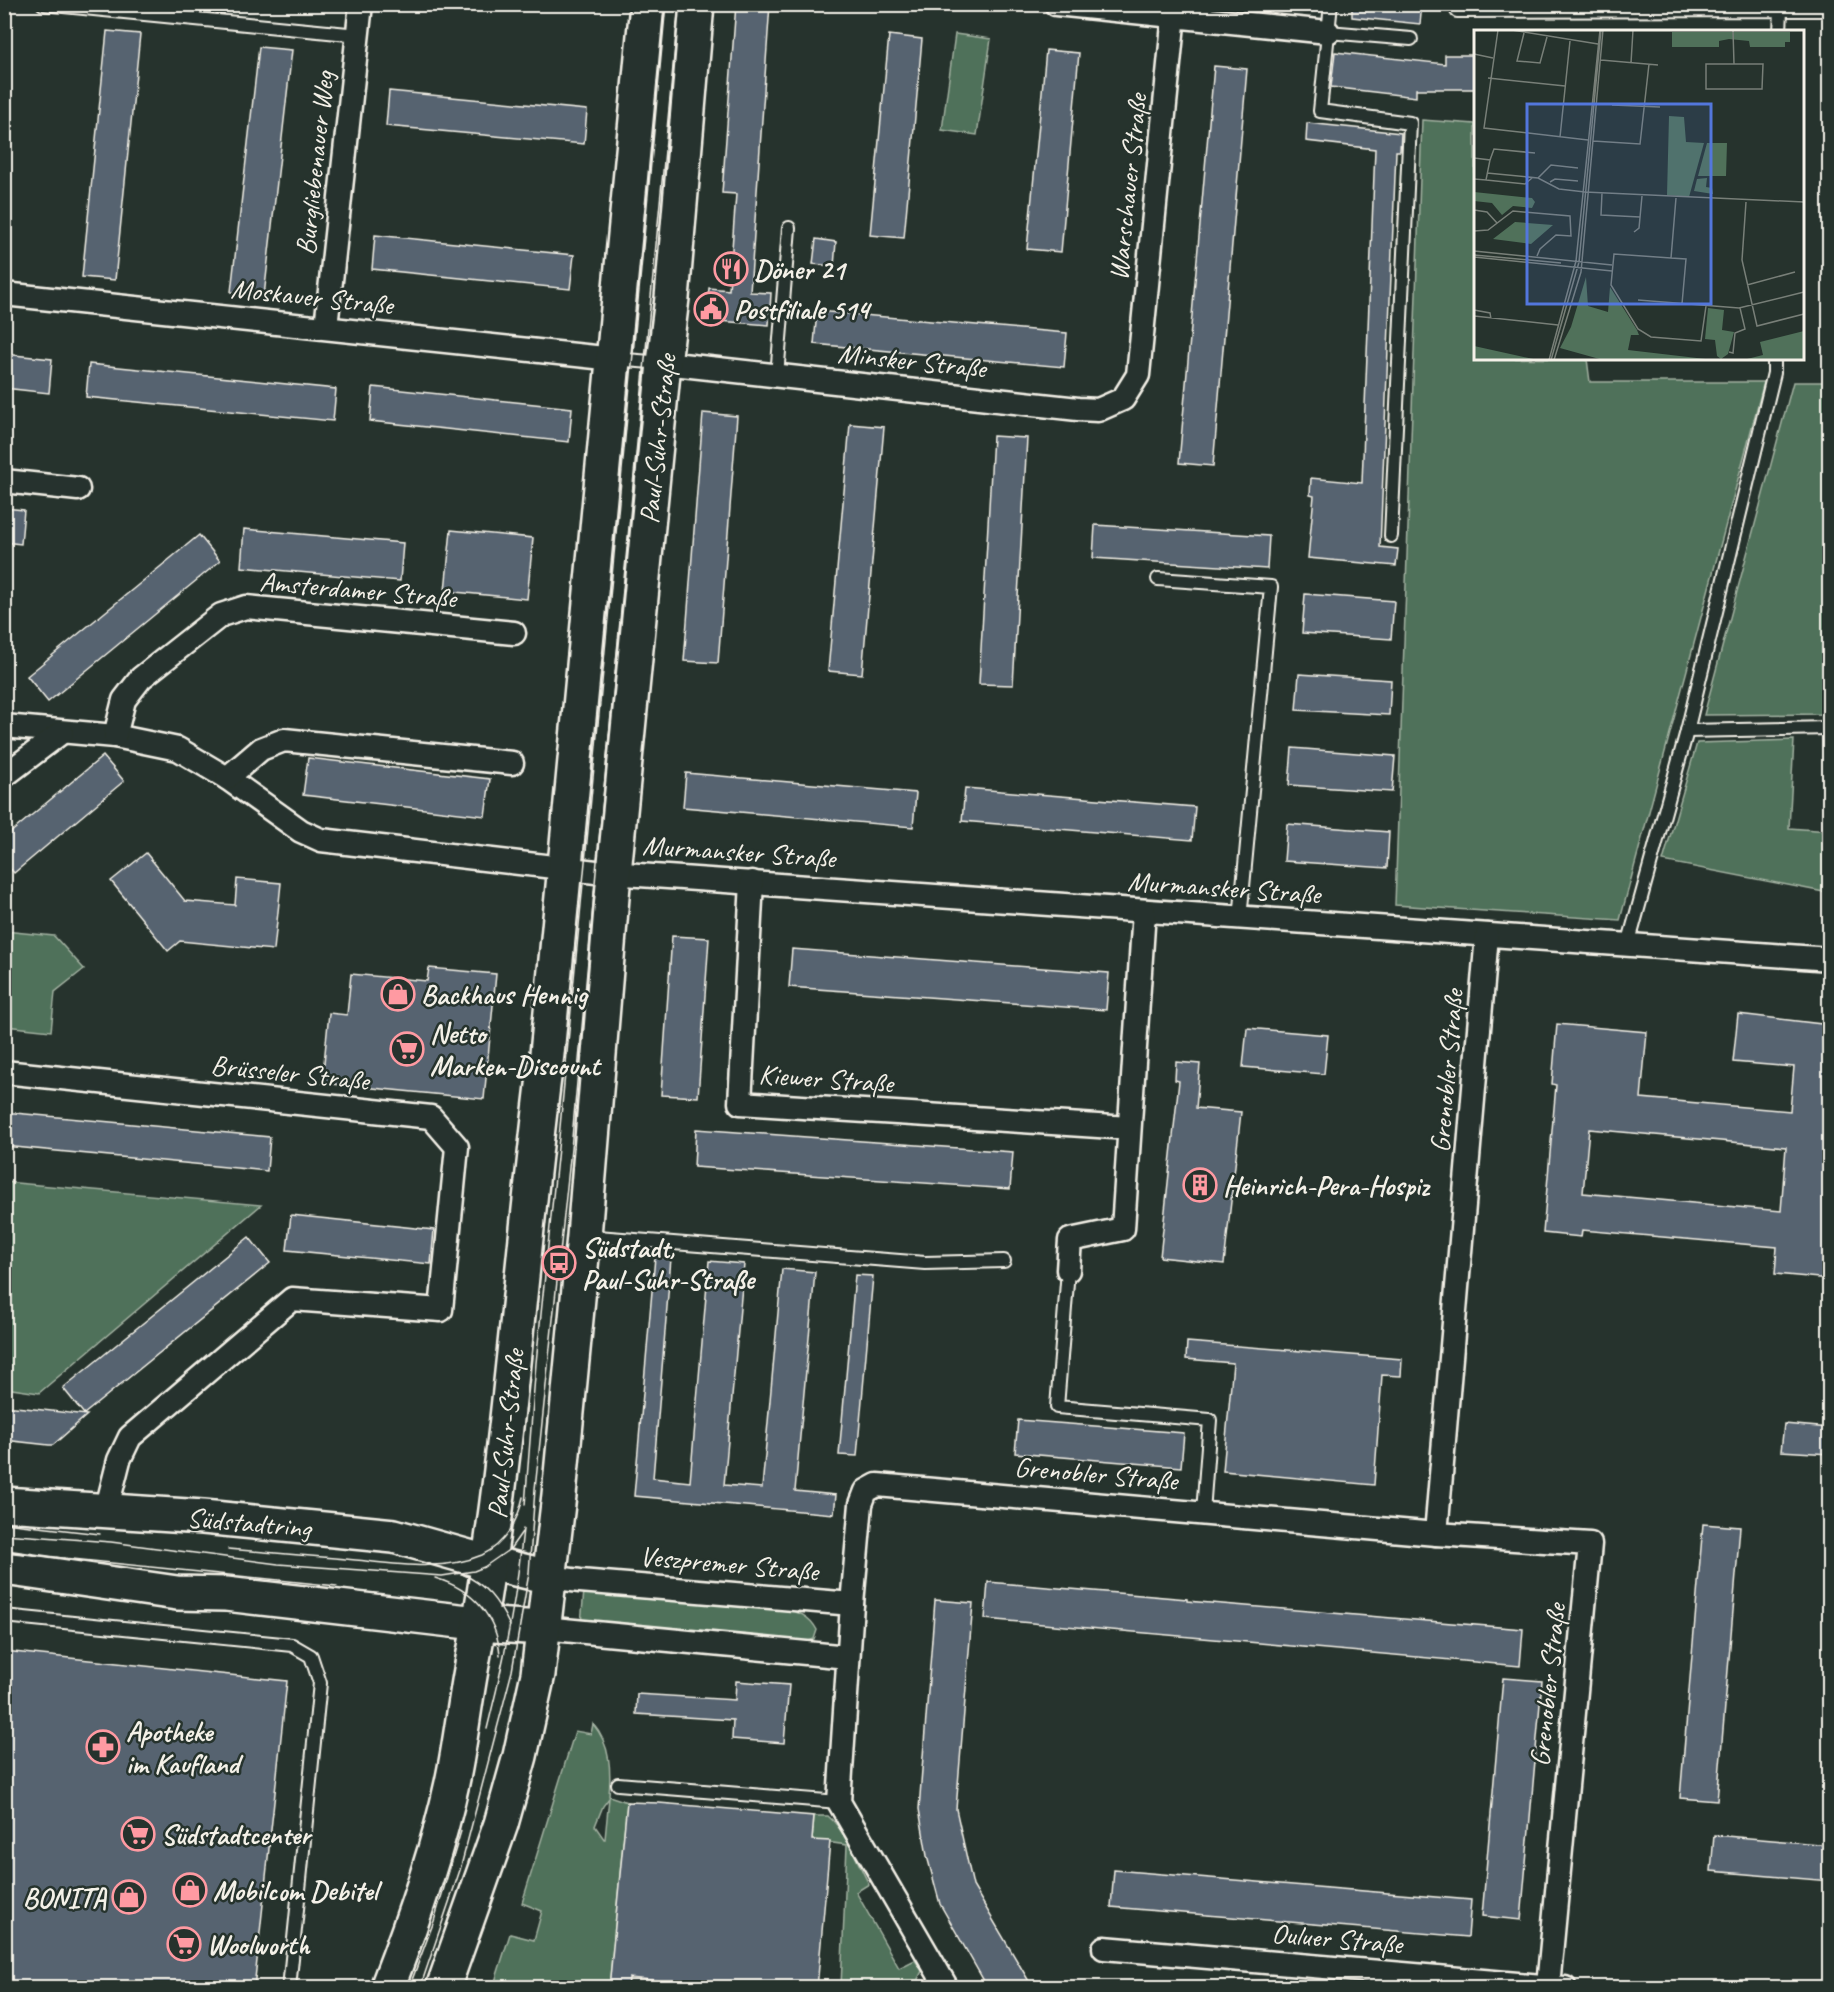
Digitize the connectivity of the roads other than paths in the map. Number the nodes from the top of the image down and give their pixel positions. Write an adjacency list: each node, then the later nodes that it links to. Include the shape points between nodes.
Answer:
1 (43, 4): 13 (lane)
2 (361, 4): 13 (street, Burgliebenauer Weg)
3 (647, 4): 18 (street, Paul-Suhr-Straße)
4 (697, 4): 20 (street, Paul-Suhr-Straße)
5 (1056, 4): 9 (street)
6 (1331, 4): 12 (lane)
7 (1781, 7): 8 (lane); 10 (lane); 11 (lane)
8 (1830, 10)
9 (1174, 11): 12 (street); 21 (street, Warschauer Straße)
10 (1456, 11)
11 (1780, 30)
12 (1329, 32): 14 (lane); 25 (lane, via 1320,111 1410,123)
13 (358, 35): 17 (street, Burgliebenauer Weg)
14 (1411, 39)
15 (789, 228): 22 (lane)
16 (4, 294): 17 (street, Moskauer Straße)
17 (326, 327): 18 (street, Moskauer Straße)
18 (614, 359): 20 (lane); 36 (street, Paul-Suhr-Straße)
19 (1774, 360): 30 (lane)
20 (664, 363): 22 (street, Minsker Straße); 37 (street, Paul-Suhr-Straße)
21 (1138, 375): 22 (street, Minsker Straße, via 1123,399 1098,410)
22 (777, 376)
23 (4, 481): 24 (street)
24 (78, 489)
25 (1391, 536)
26 (1158, 579): 40 (lane, via 1271,587)
27 (514, 633): 32 (street, Amsterdamer Straße, via 246,608 221,615 141,678 124,700)
28 (4, 726): 31 (street)
29 (1830, 728): 30 (lane)
30 (1688, 731): 42 (lane)
31 (62, 732): 32 (street); 34 (street)
32 (115, 736): 35 (street, via 178,749)
33 (512, 763): 35 (street, via 284,740 261,749)
34 (4, 776)
35 (227, 778): 36 (street, via 301,831 321,840)
36 (566, 868): 37 (street); 53 (street, Paul-Suhr-Straße)
37 (614, 873): 38 (street, Murmansker Straße); 46 (street, Paul-Suhr-Straße)
38 (752, 882): 39 (street, Murmansker Straße); 45 (street, Kiewer Straße, via 740,1103)
39 (1143, 911): 40 (street, Murmansker Straße); 45 (street)
40 (1240, 919): 41 (street, Murmansker Straße)
41 (1487, 935): 42 (street, Murmansker Straße); 52 (street, Grenobler Straße)
42 (1628, 945): 43 (street, Murmansker Straße)
43 (1830, 959)
44 (4, 1072): 50 (street, Brüsseler Straße, via 431,1116 457,1147 441,1310 292,1299 130,1437 119,1460)
45 (1129, 1128): 48 (street, via 1123,1229 1070,1240)
46 (584, 1236): 47 (lane, via 925,1263); 55 (street, Paul-Suhr-Straße)
47 (1004, 1262)
48 (1068, 1270): 51 (lane, via 1057,1407 1210,1420)
49 (4, 1504): 50 (street, Südstadtring)
50 (106, 1511): 53 (street, Südstadtring, via 394,1536)
51 (1203, 1512): 52 (street, Grenobler Straße); 56 (street, Grenobler Straße, via 877,1485 866,1491 861,1504)
52 (1436, 1534): 64 (street, Grenobler Straße, via 1590,1544)
53 (490, 1563): 55 (street, Südstadtring); 58 (street, Paul-Suhr-Straße)
54 (4, 1568): 58 (street, via 177,1593 226,1594)
55 (549, 1577): 56 (street, Veszpremer Straße); 59 (street, Paul-Suhr-Straße)
56 (852, 1604): 60 (street, Veszpremer Straße)
57 (4, 1616): 65 (lane, via 292,1645 311,1656 320,1683)
58 (481, 1623): 59 (street); 66 (street, Paul-Suhr-Straße, via 452,1783 432,1860)
59 (543, 1629): 60 (street); 67 (street, via 534,1693 517,1767)
60 (848, 1657): 62 (street, Veszpremer Straße)
61 (618, 1784): 62 (lane)
62 (839, 1802): 68 (street)
63 (1104, 1948): 64 (street, Ouluer Straße)
64 (1556, 1987)
65 (289, 1988)
66 (387, 1988)
67 (443, 1988)
68 (947, 1988)

